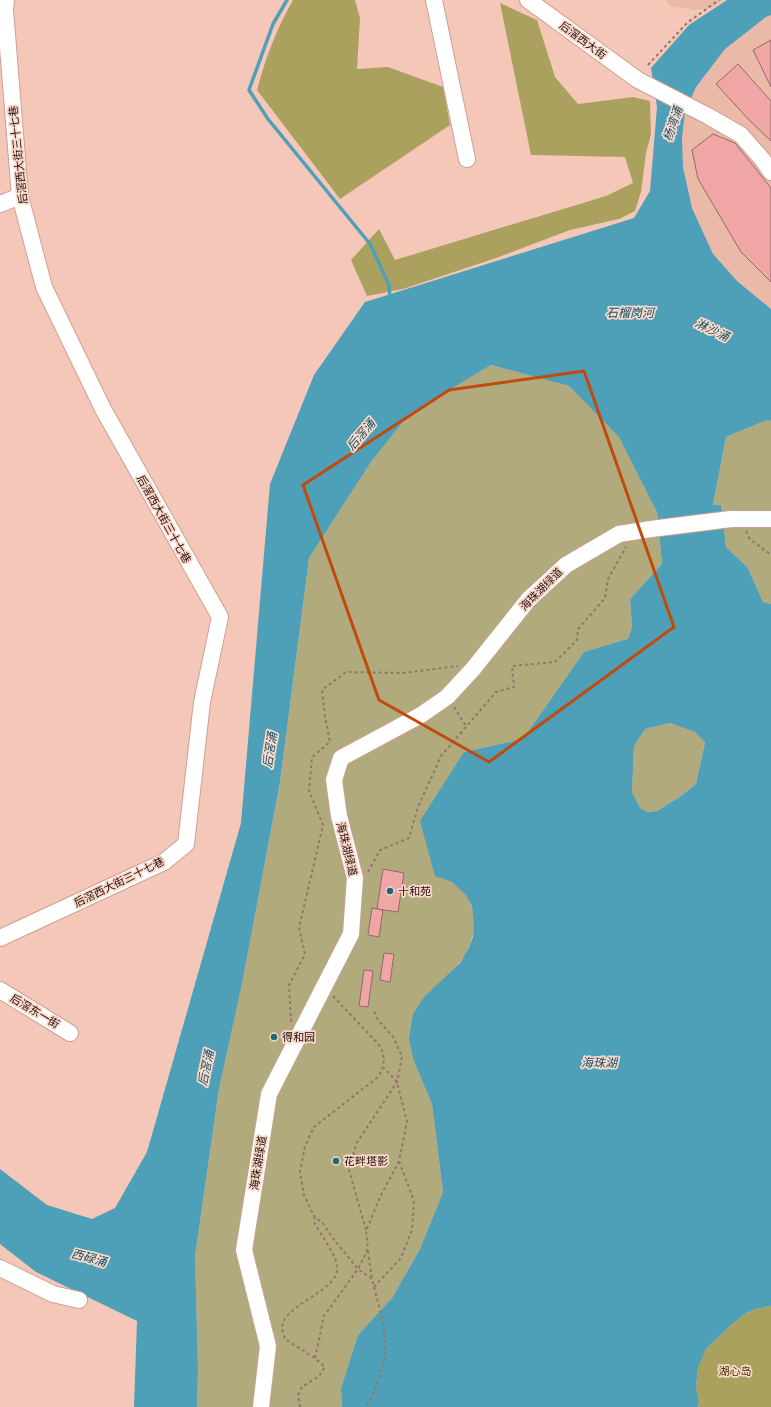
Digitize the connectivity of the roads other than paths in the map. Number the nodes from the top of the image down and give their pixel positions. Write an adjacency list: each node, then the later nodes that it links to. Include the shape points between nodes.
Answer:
1 (6, 0): 6 (street, 后滘西大街三十七巷)
2 (434, 0): 4 (street)
3 (528, 0): 5 (street, 后滘西大街, via 638,80 741,135)
4 (467, 159)
5 (768, 160)
6 (20, 196): 7 (street); 9 (street, 后滘西大街三十七巷, via 44,287 103,409 220,617 202,702 186,844 164,862)
7 (0, 204)
8 (771, 519): 14 (street, 海珠湖绿道, via 736,520 620,534 566,565 528,600 473,669 447,697 421,715 341,758 334,780 339,816 355,878 351,934 269,1094 244,1250 268,1346)
9 (0, 938)
10 (0, 990): 11 (street, 后滘东一街)
11 (70, 1033)
12 (0, 1268): 13 (street, via 53,1294)
13 (79, 1300)
14 (261, 1407)

